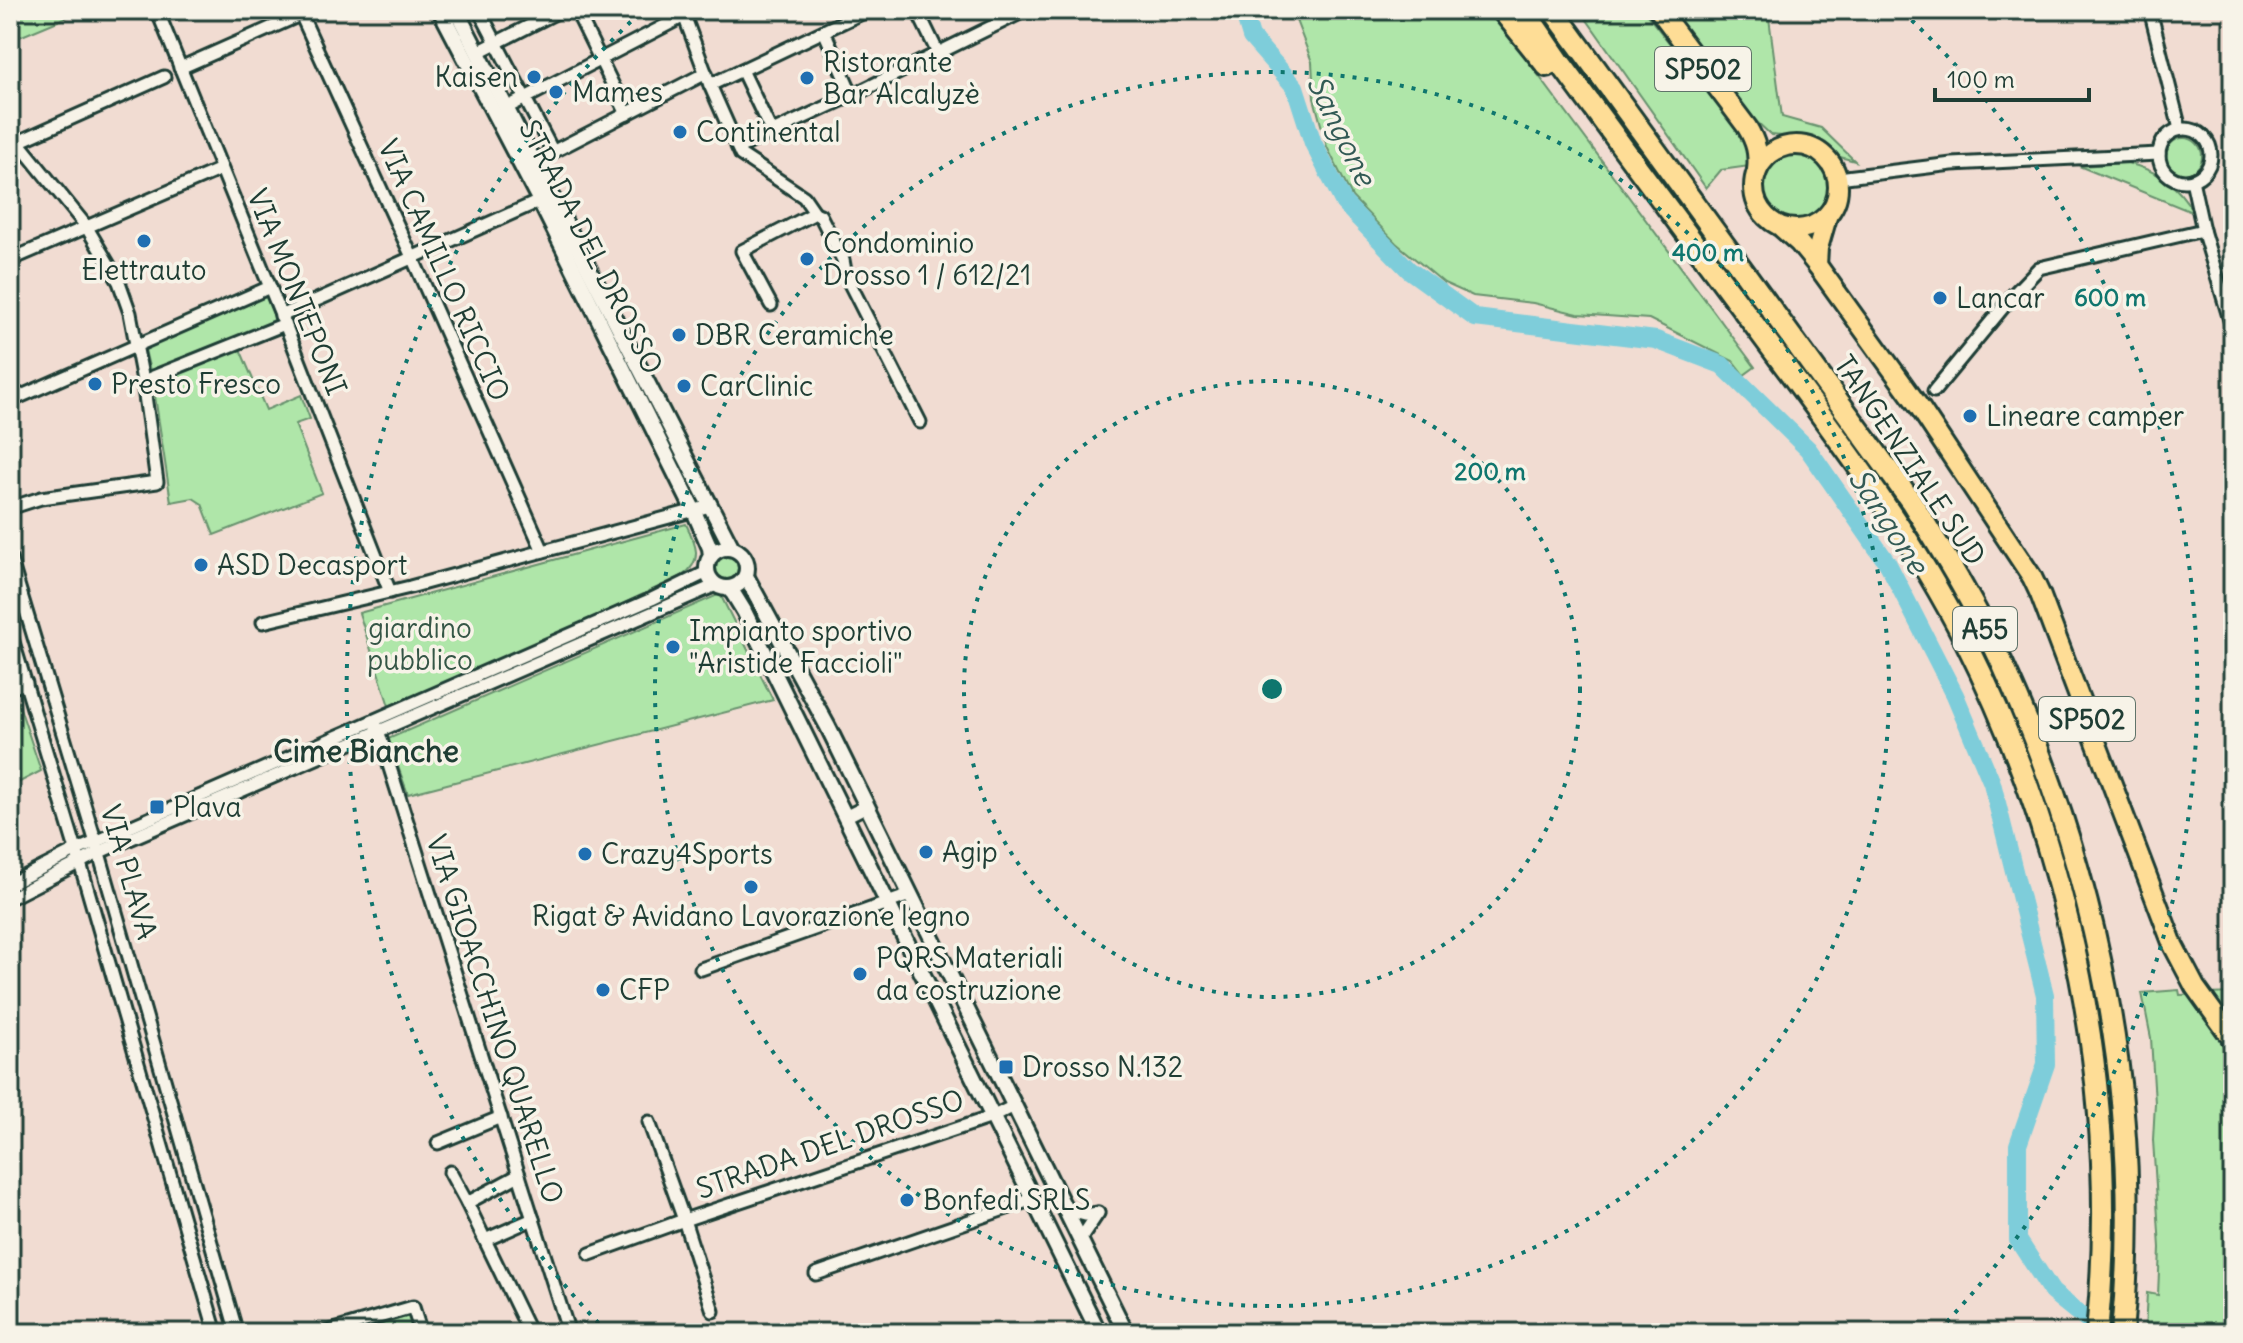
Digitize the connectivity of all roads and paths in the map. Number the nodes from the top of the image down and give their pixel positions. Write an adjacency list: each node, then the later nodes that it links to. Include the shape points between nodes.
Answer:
1 (157, 10): 22 (street, VIA MONTEPONI)
2 (440, 10): 45 (street, STRADA DEL DROSSO)
3 (456, 10): 19 (street, STRADA DEL DROSSO)
4 (479, 10): 18 (street, STRADA DEL DROSSO)
5 (561, 10): 18 (street)
6 (576, 10): 21 (street)
7 (868, 10): 17 (street, STRADA DEL DROSSO)
8 (917, 10): 20 (street)
9 (1026, 10): 20 (street)
10 (1502, 10): 44 (highway, via 1581,111)
11 (1524, 10): 44 (highway, TANGENZIALE SUD / A55)
12 (1553, 10): 123 (highway, TANGENZIALE SUD / A55, via 1911,501 2003,665 2073,850 2109,1001 2125,1141 2127,1270)
13 (1659, 10): 30 (main road, SP502)
14 (2150, 10): 31 (street)
15 (304, 12): 22 (street); 51 (street, VIA CAMILLO RICCIO)
16 (683, 13): 21 (street, STRADA DEL DROSSO); 25 (street)
17 (824, 31): 23 (street, STRADA DEL DROSSO); 26 (street)
18 (496, 43): 19 (street); 27 (street, STRADA DEL DROSSO)
19 (478, 52): 28 (street, STRADA DEL DROSSO)
20 (938, 53): 26 (street)
21 (601, 59): 27 (street, STRADA DEL DROSSO); 29 (street)
22 (180, 68): 40 (street, VIA MONTEPONI)
23 (742, 70): 25 (street, STRADA DEL DROSSO, via 722,80); 33 (street)
24 (164, 77): 34 (street)
25 (708, 79): 29 (street, STRADA DEL DROSSO); 36 (street)
26 (852, 95): 33 (street)
27 (526, 98): 28 (street, STRADA DEL DROSSO); 37 (street, STRADA DEL DROSSO)
28 (506, 108): 39 (street, STRADA DEL DROSSO)
29 (627, 114): 37 (street, STRADA DEL DROSSO)
30 (1747, 127): 35 (main road, SP502); 41 (main road, SP502, via 1759,155)
31 (2180, 129): 38 (street, via 2166,137); 43 (street, via 2194,130 2209,143 2208,168)
32 (10, 132): 34 (street)
33 (772, 133): 36 (street)
34 (18, 142): 48 (street)
35 (1787, 145): 41 (main road, via 1769,154); 42 (main road, SP502, via 1824,155)
36 (738, 148): 46 (street, via 744,158 804,197)
37 (553, 152): 39 (street, STRADA DEL DROSSO)
38 (2159, 154): 42 (street, via 1952,164); 43 (street, via 2169,175)
39 (533, 162): 45 (street, STRADA DEL DROSSO)
40 (221, 169): 48 (street); 54 (street, VIA MONTEPONI)
41 (1757, 171): 49 (main road, SP502, via 1755,200 1761,212)
42 (1838, 178): 47 (main road, via 1837,199)
43 (2192, 180): 50 (street)
44 (1649, 183): 122 (highway, TANGENZIALE SUD / A55, via 1886,506 1964,639 2002,723 2054,868 2074,943 2094,1059 2104,1200)
45 (546, 198): 51 (street); 63 (street, STRADA DEL DROSSO); 65 (street, STRADA DEL DROSSO)
46 (815, 213): 55 (street, via 742,251); 62 (street)
47 (1827, 217): 49 (main road, via 1806,229); 53 (main road)
48 (86, 226): 52 (street); 58 (street, via 119,282)
49 (1782, 228): 53 (main road, SP502)
50 (2203, 230): 57 (street); 60 (street, via 2039,268)
51 (412, 257): 56 (street); 67 (street, VIA CAMILLO RICCIO)
52 (10, 260)
53 (1817, 265): 92 (main road, SP502, via 2032,577 2173,945)
54 (270, 287): 56 (street, VIA MONTEPONI); 58 (street)
55 (771, 305)
56 (283, 320): 59 (street); 73 (street, VIA MONTEPONI)
57 (2233, 330)
58 (136, 347): 59 (street); 61 (street)
59 (143, 381): 64 (street, via 157,482 41,498)
60 (1934, 391)
61 (10, 401)
62 (920, 422)
63 (710, 506): 65 (street); 66 (street, STRADA DEL DROSSO)
64 (10, 508)
65 (693, 509): 67 (street); 68 (street, STRADA DEL DROSSO)
66 (732, 548): 68 (street); 71 (street, via 745,559)
67 (543, 551): 73 (street)
68 (711, 556): 70 (street)
69 (10, 558): 78 (street, VIA PLAVA)
70 (707, 572): 72 (street); 80 (street)
71 (746, 576): 72 (street, via 739,584); 82 (street, STRADA DEL DROSSO)
72 (722, 586): 81 (street); 83 (street, STRADA DEL DROSSO, via 744,611)
73 (390, 592): 74 (street)
74 (263, 622)
75 (10, 632): 76 (street, VIA PLAVA)
76 (26, 683): 77 (street); 79 (street, VIA PLAVA)
77 (10, 688)
78 (53, 701): 79 (street); 84 (street, VIA PLAVA)
79 (33, 708): 85 (street, VIA PLAVA)
80 (374, 720): 81 (street, VIA GIOACCHINO QUARELLO); 84 (street)
81 (379, 732): 84 (street); 94 (street, VIA GIOACCHINO QUARELLO)
82 (867, 806): 83 (street); 88 (street, STRADA DEL DROSSO)
83 (845, 817): 90 (street, STRADA DEL DROSSO)
84 (97, 848): 85 (street); 86 (street); 100 (street, VIA PLAVA)
85 (75, 851): 86 (street, VIA PLAVA); 87 (street)
86 (80, 863): 89 (street); 103 (street, VIA PLAVA)
87 (10, 884)
88 (910, 895): 90 (street); 93 (street, STRADA DEL DROSSO)
89 (10, 898)
90 (888, 904): 91 (street); 95 (street, STRADA DEL DROSSO)
91 (701, 969)
92 (2233, 1040)
93 (1014, 1106): 95 (street, STRADA DEL DROSSO); 104 (street, STRADA DEL DROSSO)
94 (501, 1117): 97 (street); 99 (street, VIA GIOACCHINO QUARELLO)
95 (992, 1117): 101 (street, STRADA DEL DROSSO); 107 (street, STRADA DEL DROSSO)
96 (649, 1122): 107 (street, STRADA DEL DROSSO)
97 (438, 1143)
98 (450, 1172): 102 (street)
99 (519, 1175): 102 (street); 105 (street, VIA GIOACCHINO QUARELLO)
100 (199, 1199): 103 (street); 106 (street, VIA PLAVA)
101 (1033, 1199): 112 (street); 120 (street, STRADA DEL DROSSO)
102 (467, 1203): 109 (street)
103 (179, 1206): 108 (street, VIA PLAVA)
104 (1066, 1210): 110 (street, STRADA DEL DROSSO); 110 (street, via 1098,1213)
105 (533, 1219): 109 (street); 114 (street, VIA GIOACCHINO QUARELLO)
106 (205, 1220): 108 (street); 116 (street, VIA PLAVA)
107 (684, 1220): 111 (street, STRADA DEL DROSSO); 113 (street, STRADA DEL DROSSO)
108 (185, 1226): 115 (street, VIA PLAVA)
109 (485, 1240): 119 (street)
110 (1080, 1240): 121 (street, STRADA DEL DROSSO)
111 (590, 1254)
112 (816, 1274)
113 (713, 1311)
114 (565, 1332)
115 (216, 1333)
116 (237, 1333)
117 (324, 1333): 118 (street, via 413,1307)
118 (421, 1333)
119 (530, 1333)
120 (1099, 1333)
121 (1126, 1333)
122 (2097, 1333)
123 (2122, 1333)

